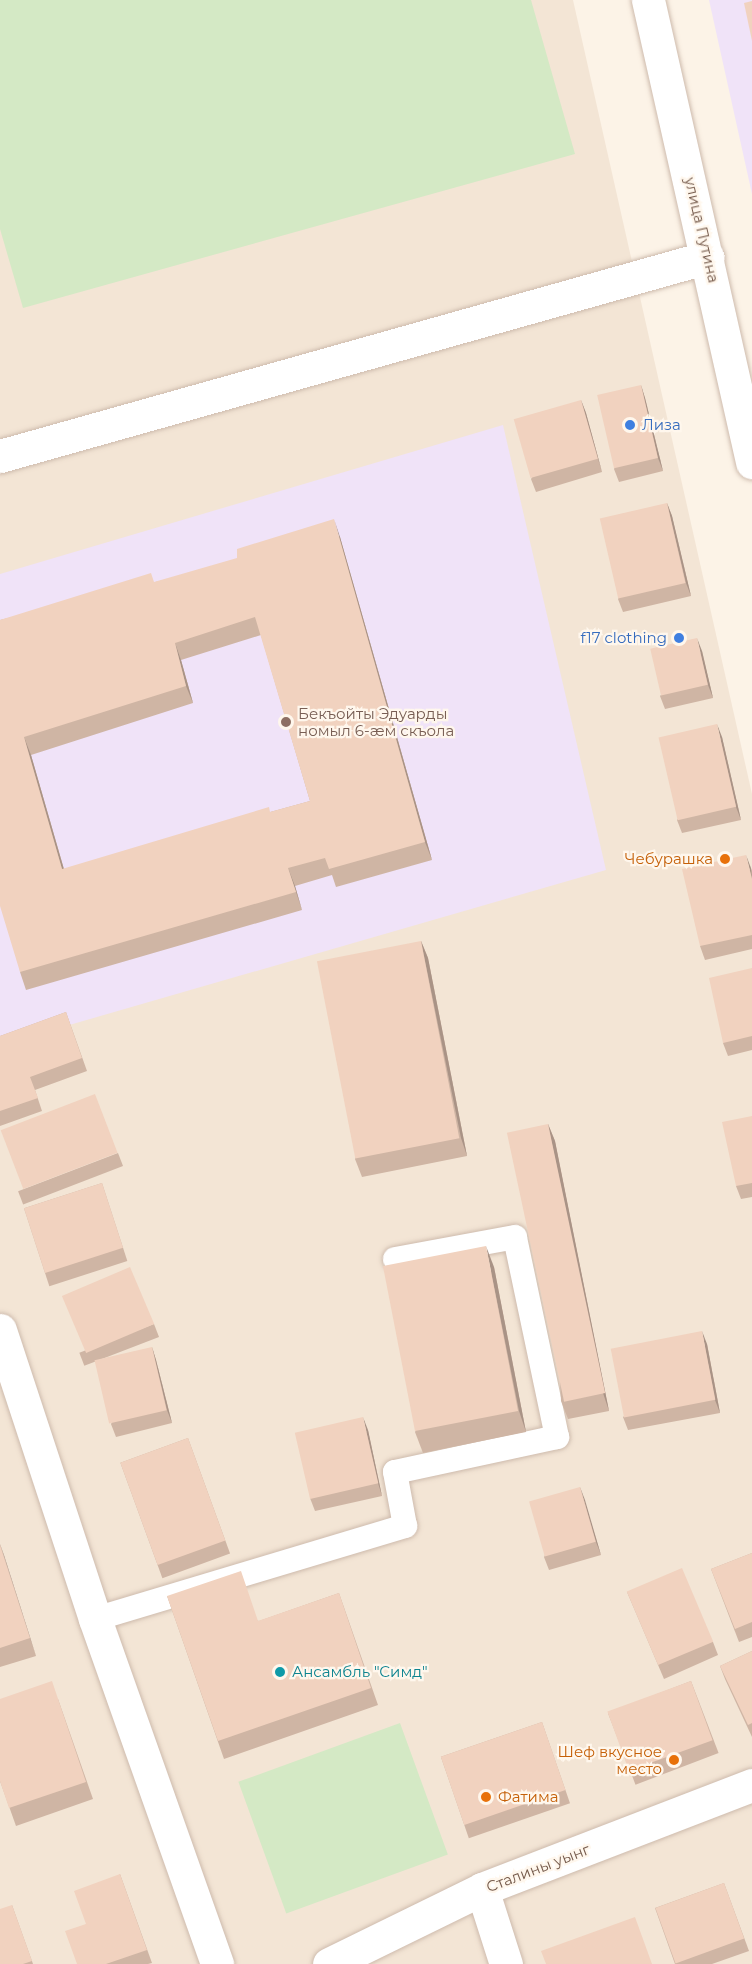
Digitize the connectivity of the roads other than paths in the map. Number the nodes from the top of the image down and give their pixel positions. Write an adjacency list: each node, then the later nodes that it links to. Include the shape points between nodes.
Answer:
1 (648, 0): 2 (street, улица Путина)
2 (708, 256): 3 (street); 4 (street, улица Путина)
3 (0, 456)
4 (752, 462)
5 (394, 1259): 7 (lane, via 515,1237 557,1437 395,1472 405,1526)
6 (0, 1330): 7 (street)
7 (95, 1619): 10 (street)
8 (752, 1785): 9 (street, Сталины уынг)
9 (482, 1889): 11 (street, Сталины уынг); 12 (street)
10 (217, 1964)
11 (329, 1964)
12 (506, 1964)

